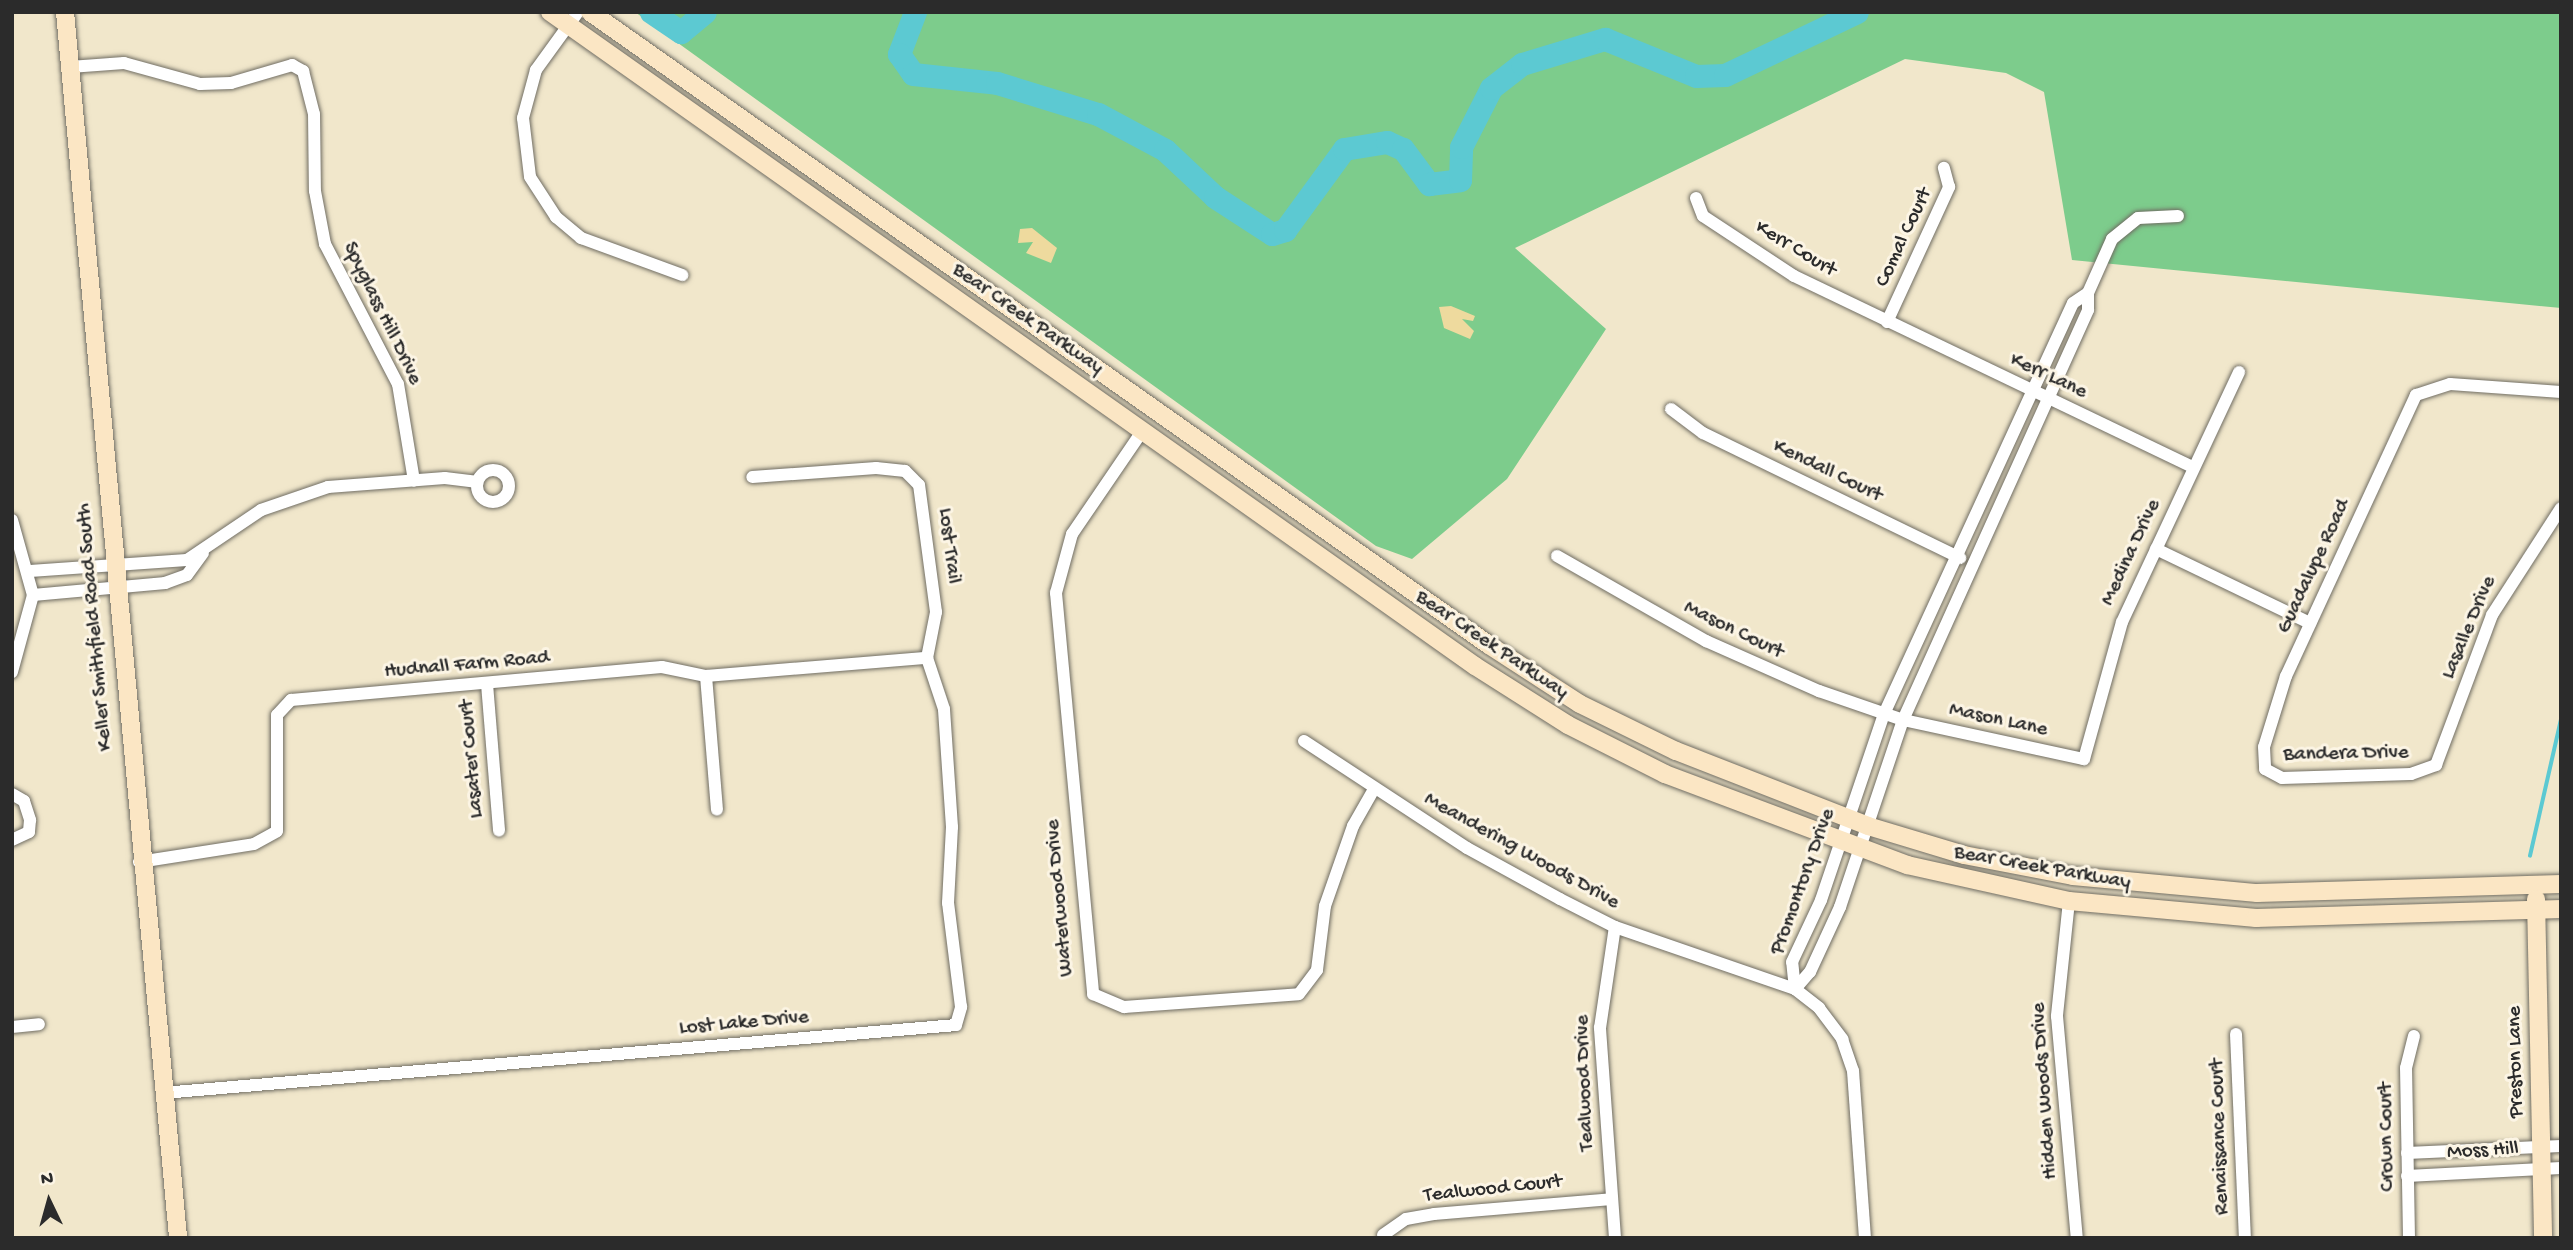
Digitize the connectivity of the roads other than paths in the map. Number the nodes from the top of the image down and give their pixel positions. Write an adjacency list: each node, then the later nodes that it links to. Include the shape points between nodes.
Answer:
1 (65, 12): 5 (main road, Keller Smithfield Road South)
2 (550, 12): 4 (main road, Bear Creek Parkway)
3 (590, 12): 49 (main road, Bear Creek Parkway, via 1540,680 1676,751)
4 (573, 19): 9 (street, via 536,70 523,118 530,177 556,217 581,238); 17 (main road, Bear Creek Parkway)
5 (70, 66): 20 (street, Spyglass Hill Drive, via 124,63 200,84 231,83 292,65 303,71 314,114 315,191 325,244 398,384); 28 (main road, Keller Smithfield Road South)
6 (1944, 168): 11 (street, Comal Court, via 1949,187)
7 (1696, 198): 11 (street, Kerr Court, via 1703,216 1794,276)
8 (2178, 216): 10 (street, Promontory Drive, via 2151,215 2125,224)
9 (682, 275)
10 (2088, 293): 13 (street, Promontory Drive, via 2073,303); 15 (street, Promontory Drive, via 2088,310)
11 (1887, 322): 13 (street, Kerr Lane)
12 (2239, 372): 18 (street, Medina Drive)
13 (2032, 390): 15 (street, Kerr Lane); 26 (street, Promontory Drive)
14 (2561, 392): 33 (street, Guadalupe Road, via 2450,384 2424,389)
15 (2048, 396): 18 (street, Kerr Lane); 29 (street, Promontory Drive)
16 (1671, 410): 26 (street, Kendall Court, via 1703,433)
17 (1143, 430): 46 (street, Waterwood Drive, via 1072,534 1056,593 1093,994 1124,1007 1299,994 1317,970 1329,894); 53 (main road, Bear Creek Parkway, via 1558,719 1665,774)
18 (2193, 467): 24 (street, Medina Drive)
19 (752, 477): 34 (street, Lost Trail, via 876,468 905,471 919,485 936,611)
20 (414, 481): 21 (street); 25 (street, via 300,494 261,510)
21 (476, 482)
22 (2561, 508): 44 (street, Lasalle Drive, via 2492,615 2446,750)
23 (12, 520): 30 (street)
24 (2155, 549): 33 (street); 41 (street, Medina Drive, via 2122,622)
25 (203, 552): 28 (street, via 187,559); 31 (street, via 187,575)
26 (1954, 555): 29 (street, Kendall Court); 38 (street, Promontory Drive)
27 (1557, 556): 38 (street, Mason Court, via 1726,651)
28 (113, 563): 30 (street); 31 (main road, Keller Smithfield Road South)
29 (1970, 563): 39 (street, Promontory Drive)
30 (30, 571): 32 (street)
31 (116, 589): 32 (street); 55 (main road, Keller Smithfield Road South)
32 (33, 595): 35 (street)
33 (2310, 623): 43 (street, Guadalupe Road, via 2277,701)
34 (927, 658): 36 (street, Hudnall Farm Road); 69 (street, Lost Lake Drive, via 944,709 952,827 948,903 961,1007 956,1025)
35 (12, 672)
36 (706, 676): 37 (street, Hudnall Farm Road, via 662,667); 48 (street)
37 (486, 684): 51 (street, Lasater Court); 55 (street, Hudnall Farm Road, via 282,704 276,715 277,831 254,844)
38 (1884, 713): 39 (street, Mason Court); 42 (street, Promontory Drive)
39 (1903, 720): 41 (street, Mason Lane); 45 (street, Promontory Drive)
40 (1304, 741): 46 (street, Meandering Woods Drive)
41 (2084, 759)
42 (1866, 768): 45 (street); 49 (street, Promontory Drive)
43 (2265, 769): 44 (street, Bandera Drive, via 2282,778)
44 (2429, 770)
45 (1886, 774): 50 (street, Promontory Drive)
46 (1374, 789): 63 (street, Meandering Woods Drive)
47 (12, 794): 52 (street, via 24,801 30,820 29,832)
48 (717, 810)
49 (1847, 820): 50 (main road, Bear Creek Parkway); 53 (street, Promontory Drive)
50 (1868, 826): 54 (street, Promontory Drive); 57 (main road, Bear Creek Parkway, via 2018,867 2152,886 2318,893)
51 (499, 831)
52 (12, 840)
53 (1839, 843): 54 (main road, Bear Creek Parkway); 58 (street, Promontory Drive)
54 (1860, 849): 59 (main road, Bear Creek Parkway, via 1958,879); 60 (street, Promontory Drive)
55 (139, 862): 69 (main road, Keller Smithfield Road South)
56 (2561, 884): 57 (main road, Bear Creek Parkway)
57 (2535, 885): 61 (main road, Preston Lane)
58 (1821, 900): 60 (street); 64 (street, Promontory Drive, via 1791,962)
59 (2069, 901): 61 (main road, Bear Creek Parkway, via 2256,918); 80 (street, Hidden Woods Drive, via 2057,1016)
60 (1840, 907): 64 (street, Promontory Drive, via 1811,972)
61 (2536, 909): 62 (main road, Bear Creek Parkway); 70 (main road, Preston Lane)
62 (2561, 909)
63 (1615, 927): 64 (street, Meandering Woods Drive); 75 (street, Tealwood Drive, via 1600,1028)
64 (1795, 989): 79 (street, Meandering Woods Drive, via 1842,1039 1853,1071)
65 (39, 1024): 66 (street)
66 (12, 1027)
67 (2236, 1034): 81 (street, Renaissance Court)
68 (2414, 1036): 72 (street, Crown Court, via 2406,1068)
69 (163, 1093): 77 (main road, Keller Smithfield Road South)
70 (2542, 1146): 71 (street, Moss Hill); 72 (street, Moss Hill); 73 (main road, Preston Lane)
71 (2561, 1146)
72 (2407, 1153): 74 (street, Crown Court)
73 (2552, 1168): 74 (street, Moss Hill); 83 (main road, Preston Lane)
74 (2407, 1176): 82 (street, Crown Court)
75 (1611, 1199): 76 (street, Tealwood Court, via 1434,1214 1406,1219); 78 (street, Tealwood Drive)
76 (1383, 1234)
77 (178, 1238)
78 (1615, 1238)
79 (1865, 1238)
80 (2077, 1238)
81 (2245, 1238)
82 (2409, 1238)
83 (2543, 1238)

